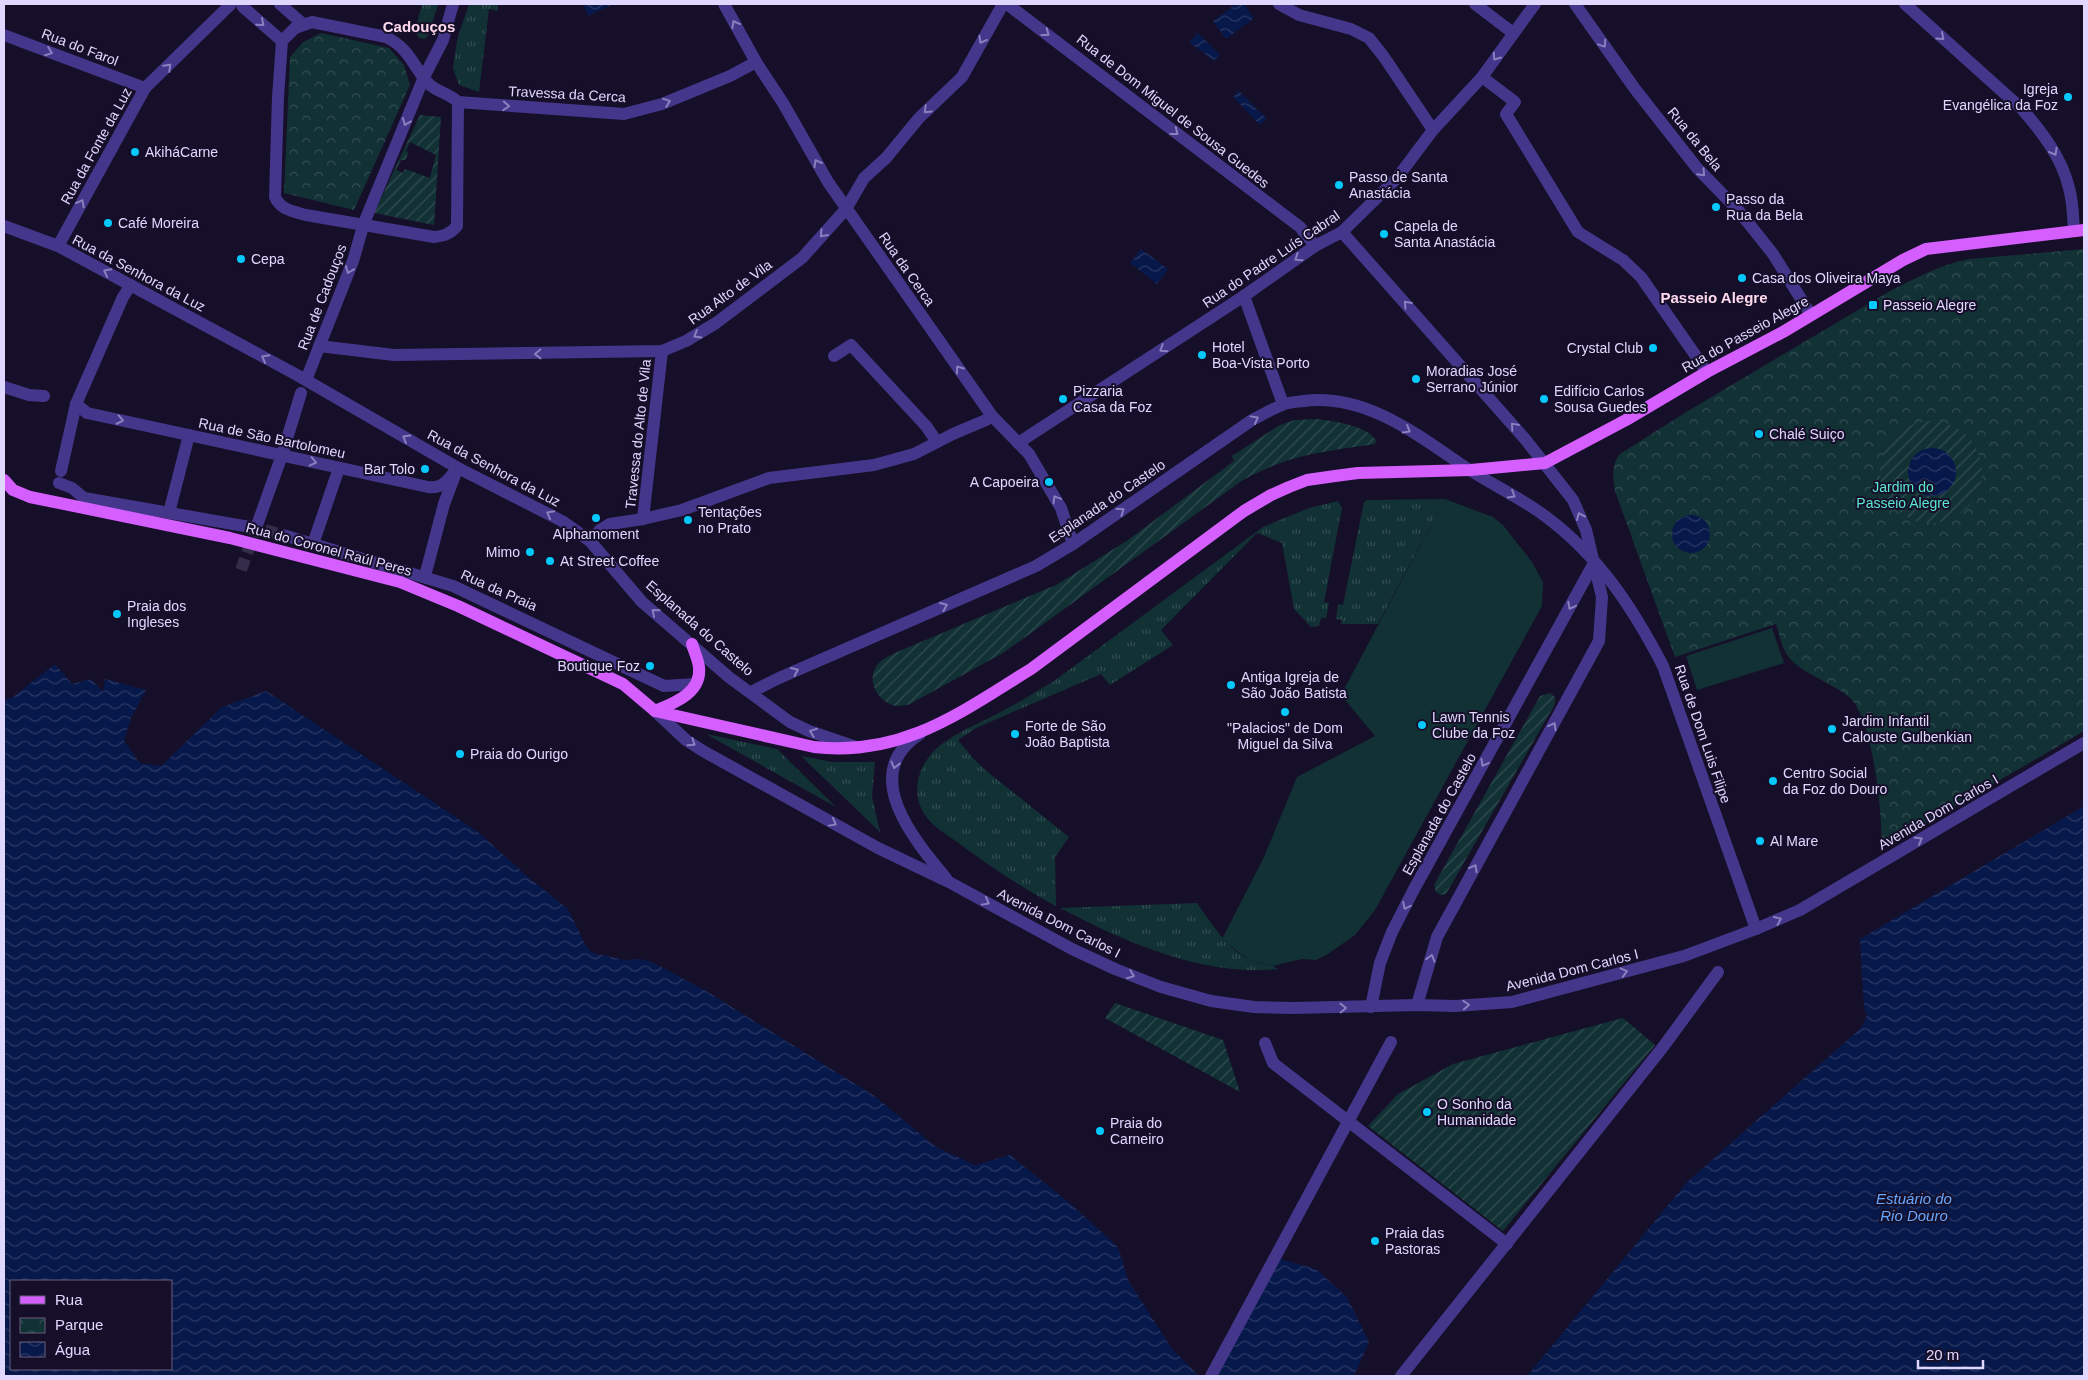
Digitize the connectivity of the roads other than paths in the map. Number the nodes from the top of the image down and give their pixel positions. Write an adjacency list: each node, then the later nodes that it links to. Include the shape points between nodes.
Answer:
1 (232, 4): 20 (street, Rua da Fonte da Luz, one-way to 1)
2 (242, 4): 16 (street, one-way to 16)
3 (280, 4): 13 (street)
4 (453, 4): 18 (street, Rua de Cadouços, via 443,40)
5 (724, 4): 17 (street, Rua da Cerca, one-way to 5)
6 (1002, 4): 23 (street, Rua Alto de Vila, one-way to 23, via 962,77 864,178)
7 (1007, 4): 29 (street, Rua de Dom Miguel de Sousa Guedes, one-way to 29, via 1300,227)
8 (1279, 4): 22 (street, via 1299,15 1351,29 1369,38)
9 (1475, 4): 14 (street)
10 (1535, 4): 14 (street, Rua do Padre Luís Cabral)
11 (1575, 4): 32 (street, Rua da Bela, one-way to 32, via 1635,89 1697,168 1738,210 1767,247)
12 (1905, 4): 26 (street, one-way to 26, via 2037,125 2065,174)
13 (303, 24): 16 (street); 18 (street, via 312,22 386,37 405,50)
14 (1513, 33): 19 (street, Rua do Padre Luís Cabral, one-way to 19)
15 (4, 35): 20 (street, Rua do Farol, one-way to 20)
16 (282, 42): 24 (street, via 276,197 279,204 286,210)
17 (756, 62): 21 (street, Travessa da Cerca, one-way to 17, via 624,114 662,104); 23 (street, Rua da Cerca, one-way to 17)
18 (424, 77): 21 (street, via 434,88 453,96); 24 (street, Rua de Cadouços, one-way to 24)
19 (1482, 77): 22 (street, Rua do Padre Luís Cabral); 36 (street, via 1515,102 1506,114 1578,232 1623,260 1641,277)
20 (145, 88): 28 (street, Rua da Fonte da Luz, one-way to 20)
21 (458, 102): 24 (street, via 457,226 446,236 434,237)
22 (1433, 130): 27 (street, Rua do Padre Luís Cabral, via 1398,178)
23 (846, 209): 34 (street, Rua Alto de Vila, one-way to 34, via 795,264 716,323); 43 (street, Rua da Cerca, one-way to 23)
24 (364, 224): 33 (street, Rua de Cadouços, one-way to 33)
25 (4, 226): 28 (street, Rua da Senhora da Luz)
26 (2079, 231): 32 (main road, Rua do Passeio Alegre, via 1926,249)
27 (1342, 232): 29 (street, Rua do Padre Luís Cabral); 48 (street, one-way to 27, via 1490,398)
28 (58, 246): 30 (street, Rua da Senhora da Luz, one-way to 28)
29 (1315, 246): 31 (street, Rua do Padre Luís Cabral, one-way to 31)
30 (130, 285): 37 (street, Rua da Senhora da Luz, one-way to 30); 41 (street)
31 (1244, 296): 42 (street); 46 (street, Rua do Padre Luís Cabral, one-way to 46)
32 (1811, 315): 36 (main road, Rua do Passeio Alegre)
33 (319, 346): 34 (street, Rua Alto de Vila, one-way to 33, via 394,355); 37 (street, Rua de Cadouços)
34 (662, 351): 54 (street, Travessa do Alto de Vila)
35 (834, 356): 45 (street, via 851,345)
36 (1708, 372): 48 (main road, Rua do Passeio Alegre)
37 (306, 380): 50 (street, Rua da Senhora da Luz, one-way to 37)
38 (4, 388): 40 (street)
39 (301, 393): 47 (street)
40 (44, 396)
41 (76, 404): 44 (street, Rua de São Bartolomeu, one-way to 44, via 87,413); 53 (street, via 60,477 84,498)
42 (1283, 404): 51 (street, Esplanada do Castelo, one-way to 51, via 1332,400 1369,409); 58 (street, Esplanada do Castelo, one-way to 42, via 1252,420)
43 (992, 416): 45 (street); 46 (street, Rua da Cerca)
44 (189, 435): 47 (street, Rua de São Bartolomeu); 53 (street)
45 (937, 442): 54 (street, via 914,454 874,465 769,478 682,510)
46 (1018, 443): 58 (street, Rua da Cerca, one-way to 46, via 1061,508 1029,454)
47 (282, 455): 49 (street, Rua de São Bartolomeu, one-way to 49); 53 (street, via 257,526)
48 (1544, 464): 51 (main road, Esplanada do Castelo); 59 (street, Esplanada do Castelo, one-way to 48, via 1586,530 1573,500)
49 (339, 468): 50 (street, Rua de São Bartolomeu, via 437,488); 57 (street)
50 (458, 468): 56 (street, Rua da Senhora da Luz, one-way to 50, via 562,521); 60 (street, via 444,504)
51 (1471, 470): 59 (street, Esplanada do Castelo, one-way to 59, via 1544,515); 65 (main road, Esplanada do Castelo, via 1358,473 1307,480 1271,495 1244,511 1031,669)
52 (4, 480): 64 (main road, Rua do Coronel Raúl Peres, via 13,490 30,497 230,538 400,582 623,684)
53 (169, 513)
54 (644, 520): 56 (street, via 610,524)
55 (283, 535): 57 (street, Rua da Praia)
56 (590, 541): 61 (street, Esplanada do Castelo, one-way to 56, via 642,602)
57 (313, 544): 60 (street, Rua da Praia)
58 (1073, 544): 63 (street, Esplanada do Castelo, one-way to 58, via 1036,566)
59 (1594, 563): 69 (street, Rua de Dom Luis Filipe, via 1618,590 1663,666); 71 (street, Esplanada do Castelo, one-way to 59, via 1437,937 1600,641 1602,597); 72 (street, Esplanada do Castelo, one-way to 72, via 1392,932 1380,963)
60 (425, 576): 62 (street, Rua da Praia, via 510,612 664,686)
61 (692, 644): 62 (main road, via 699,667); 63 (street, Esplanada do Castelo)
62 (695, 684): 64 (main road, via 685,697)
63 (751, 692): 67 (street, Esplanada do Castelo, one-way to 63, via 790,722)
64 (655, 711): 67 (main road, Esplanada do Castelo, via 814,748); 68 (street, Avenida Dom Carlos I, one-way to 68, via 703,751 878,848)
65 (926, 730): 67 (main road, Esplanada do Castelo, via 903,740); 68 (street, Avenida Dom Carlos I, one-way to 68, via 910,740 896,758 893,790 900,815)
66 (2084, 743): 69 (street, Avenida Dom Carlos I, one-way to 66, via 1800,910)
67 (859, 747)
68 (949, 882): 72 (street, Avenida Dom Carlos I, one-way to 72, via 1072,949 1161,987 1211,1001 1254,1007)
69 (1756, 929): 71 (street, Avenida Dom Carlos I, one-way to 69, via 1512,1002 1684,956)
70 (1718, 972): 76 (street, via 1663,1047)
71 (1417, 1005): 72 (street, Avenida Dom Carlos I)
72 (1371, 1007)
73 (1391, 1042): 75 (street)
74 (1265, 1043): 75 (street, via 1273,1063)
75 (1348, 1121): 76 (street); 77 (street)
76 (1507, 1244): 78 (street)
77 (1210, 1376)
78 (1401, 1376)

